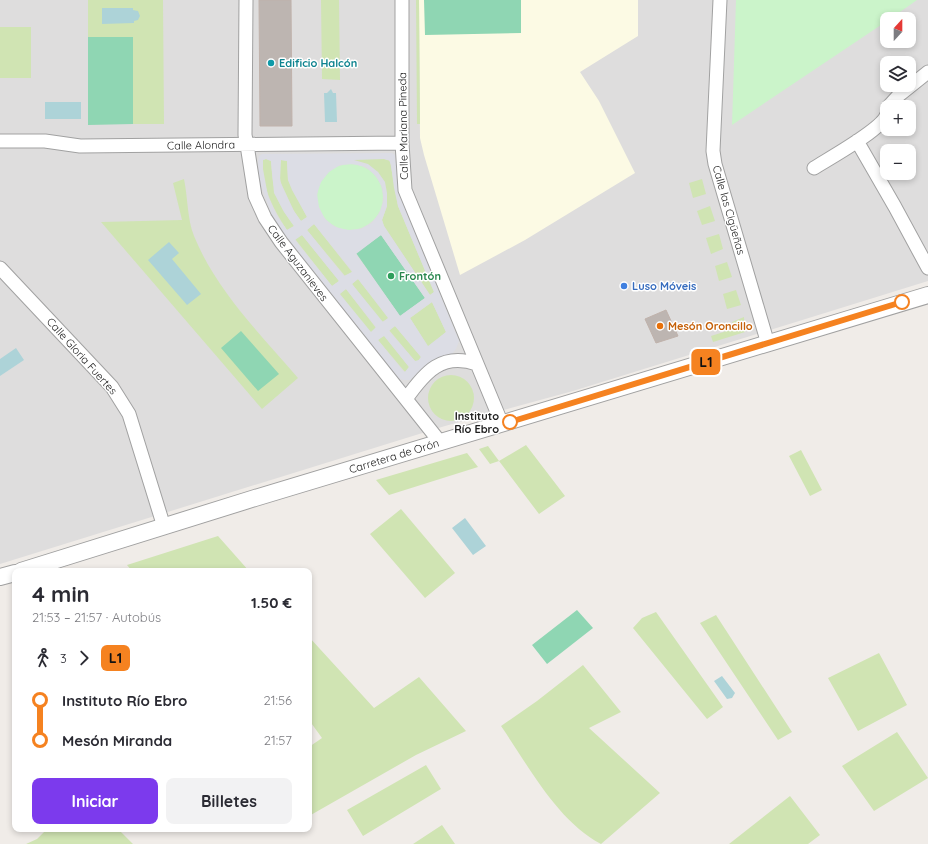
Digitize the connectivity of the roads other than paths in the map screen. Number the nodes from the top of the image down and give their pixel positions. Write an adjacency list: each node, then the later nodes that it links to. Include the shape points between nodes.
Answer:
1 (246, 0): 10 (street, Calle Aguzanieves)
2 (402, 0): 9 (street, Calle Mariana Pineda)
3 (720, 0): 15 (street, Calle las Cigüeñas, via 713,151)
4 (928, 72): 5 (street)
5 (894, 100)
6 (880, 123): 8 (street)
7 (0, 141): 10 (street, Calle Alondra, via 45,141 80,146)
8 (857, 141): 11 (street); 13 (street)
9 (402, 143): 10 (street, Calle Alondra); 16 (street, Calle Mariana Pineda, via 404,181 409,200)
10 (247, 145): 17 (street, Calle Aguzanieves, via 255,196 265,218 324,298)
11 (814, 168)
12 (0, 268): 20 (street, Calle Gloria Fuertes, via 112,387 122,401 134,428)
13 (928, 268)
14 (928, 295): 15 (street, Carretera de Orón)
15 (768, 344): 18 (street, Carretera de Orón)
16 (477, 364): 17 (street, via 455,360 432,367); 18 (street, Calle Mariana Pineda)
17 (406, 399): 19 (street, Calle Aguzanieves)
18 (502, 424): 19 (street, Carretera de Orón)
19 (440, 442): 20 (street, Carretera de Orón)
20 (164, 526): 21 (street, Carretera de Orón)
21 (25, 568)

